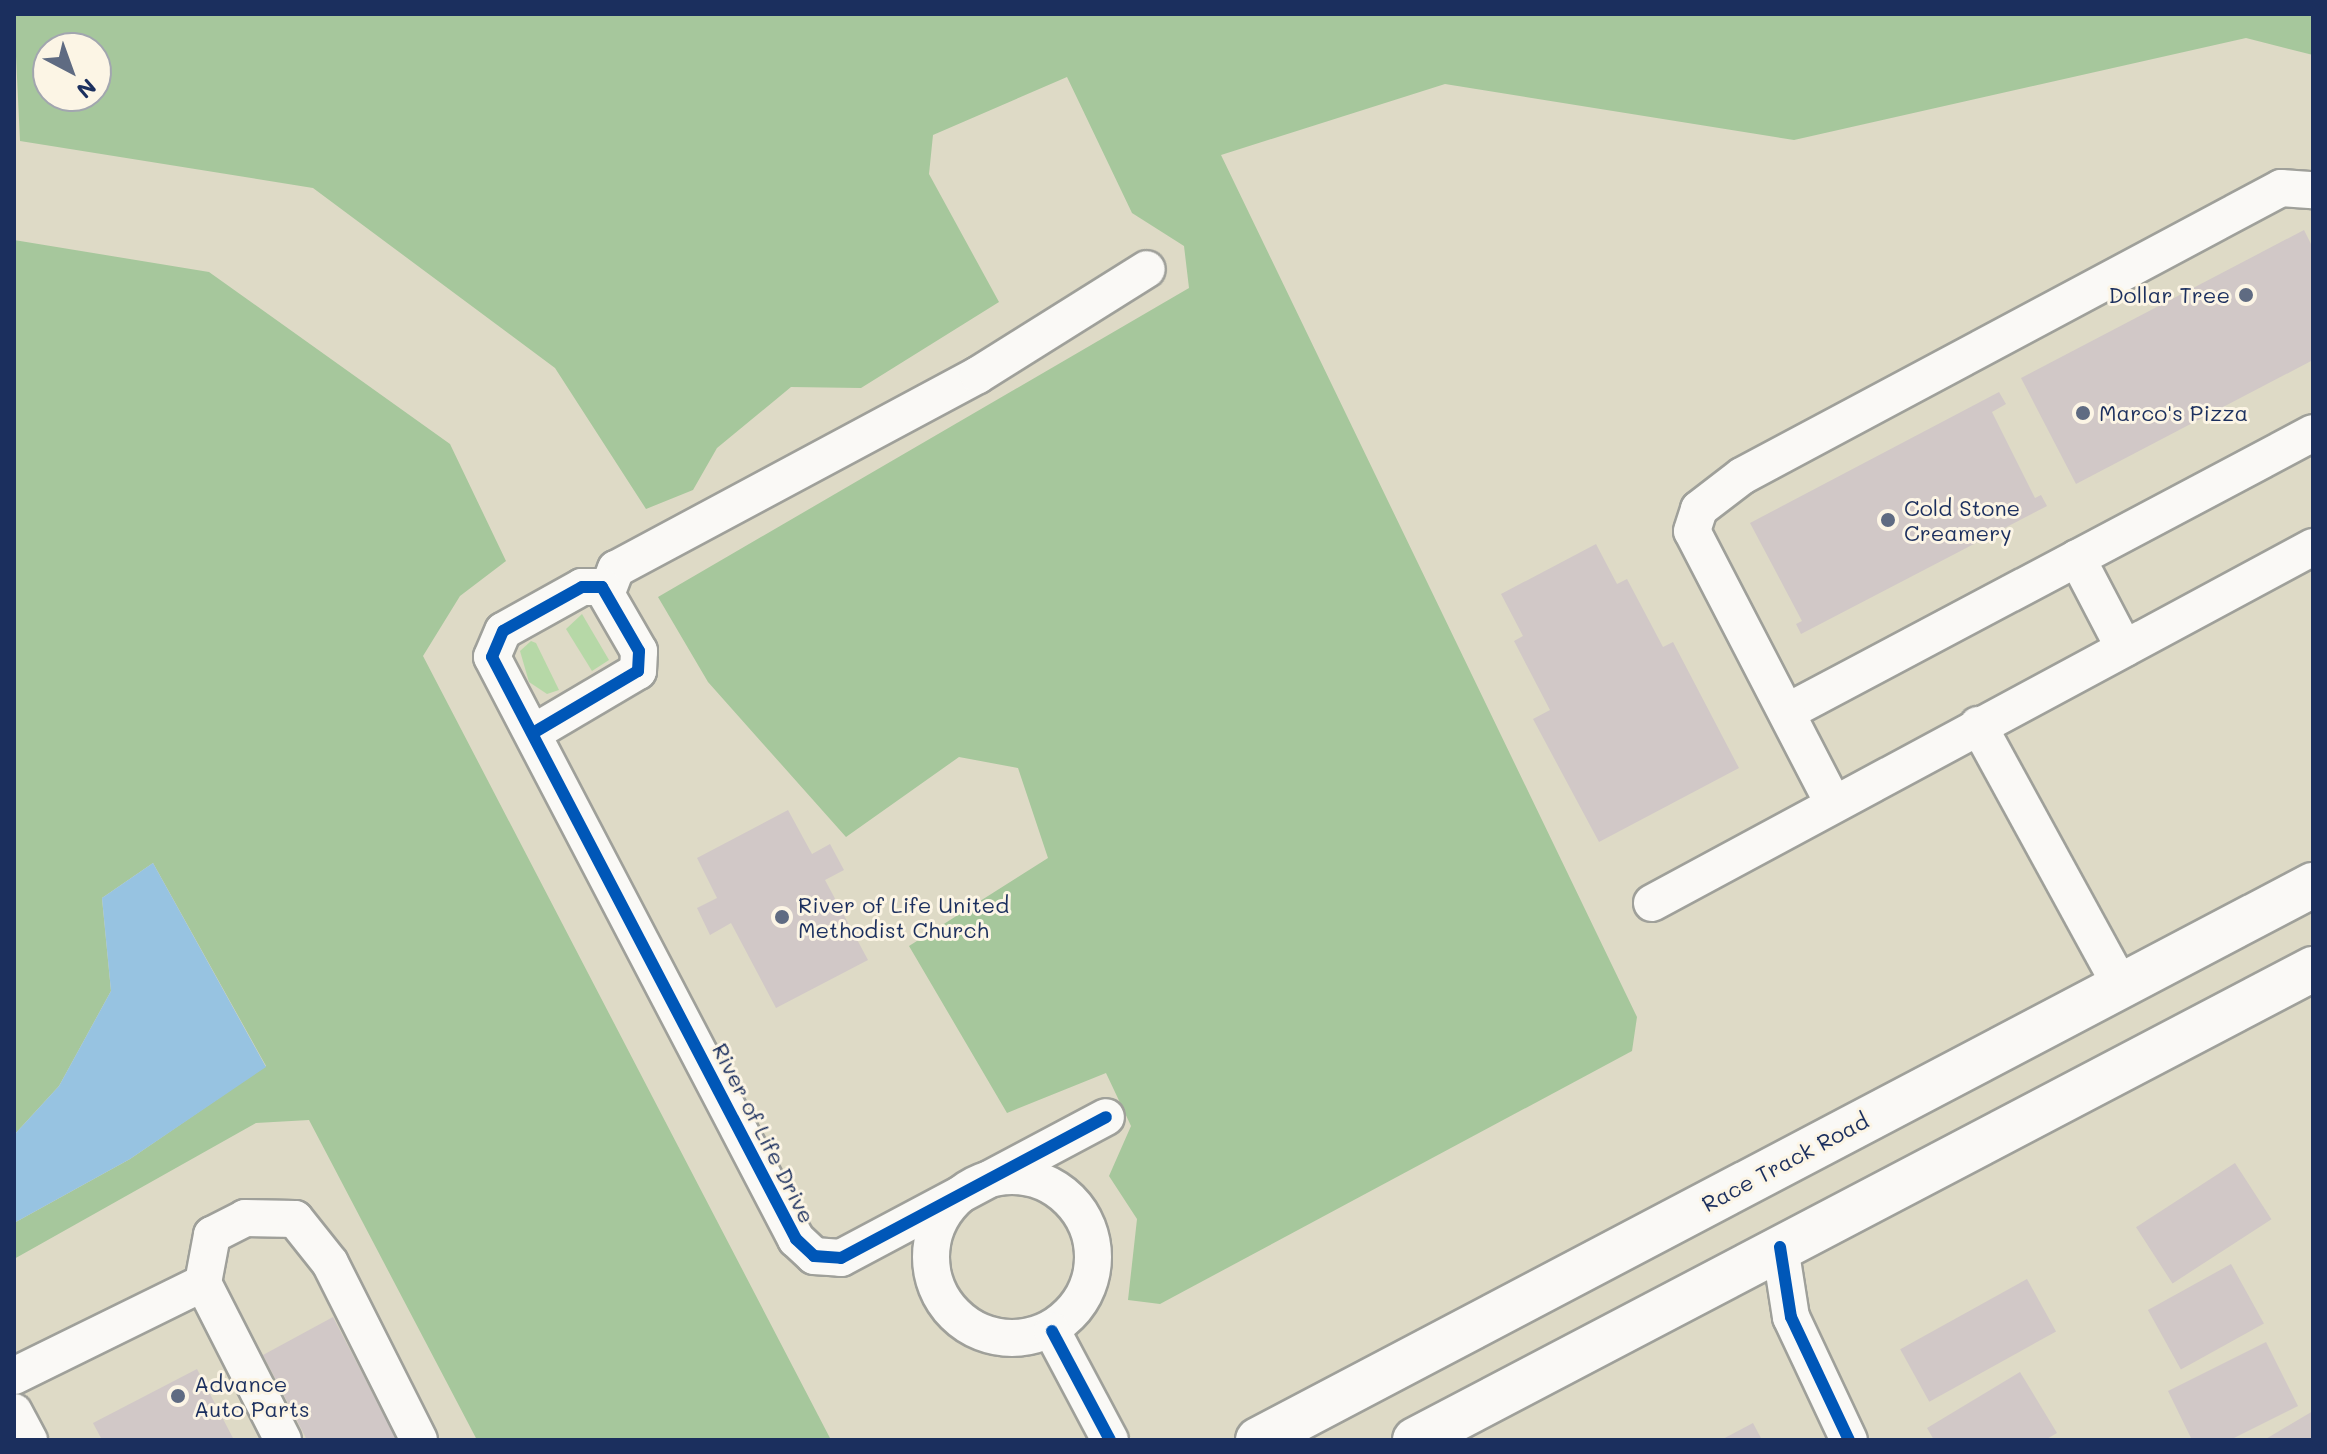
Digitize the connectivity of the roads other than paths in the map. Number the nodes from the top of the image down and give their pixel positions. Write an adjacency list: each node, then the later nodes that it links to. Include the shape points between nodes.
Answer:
1 (2313, 190): 8 (street, via 2281,188 1709,497 1692,531)
2 (1147, 269): 6 (street, via 978,375 616,569)
3 (2313, 433): 5 (street)
4 (2313, 547): 7 (street)
5 (2077, 558): 7 (street); 8 (street)
6 (607, 592): 10 (street, via 639,651 638,671); 10 (street, River of Life Drive, via 582,587 495,641 492,657)
7 (2124, 648): 9 (street)
8 (1787, 712): 11 (street)
9 (1978, 725): 11 (street); 15 (street)
10 (533, 733): 17 (street, River of Life Drive, via 802,1247 822,1259 841,1258)
11 (1833, 803): 13 (street)
12 (2313, 885): 15 (main road, Race Track Road)
13 (1652, 903)
14 (2313, 969): 18 (main road)
15 (2121, 986): 27 (main road, Race Track Road)
16 (1106, 1117): 17 (street, River of Life Drive)
17 (974, 1186): 20 (street, River of Life Drive, via 1035,1176 1062,1193 1085,1224 1093,1259 1087,1290); 20 (street, River of Life Drive, via 931,1234 934,1283 953,1312 987,1334 1024,1339)
18 (1780, 1247): 28 (main road); 29 (street, via 1791,1317)
19 (203, 1283): 21 (street); 24 (street); 25 (street, via 212,1235 245,1218 295,1219 330,1263)
20 (1052, 1331): 26 (street)
21 (14, 1376)
22 (14, 1412): 23 (street)
23 (29, 1440)
24 (283, 1440)
25 (419, 1440)
26 (1110, 1440)
27 (1258, 1440)
28 (1415, 1440)
29 (1849, 1440)

